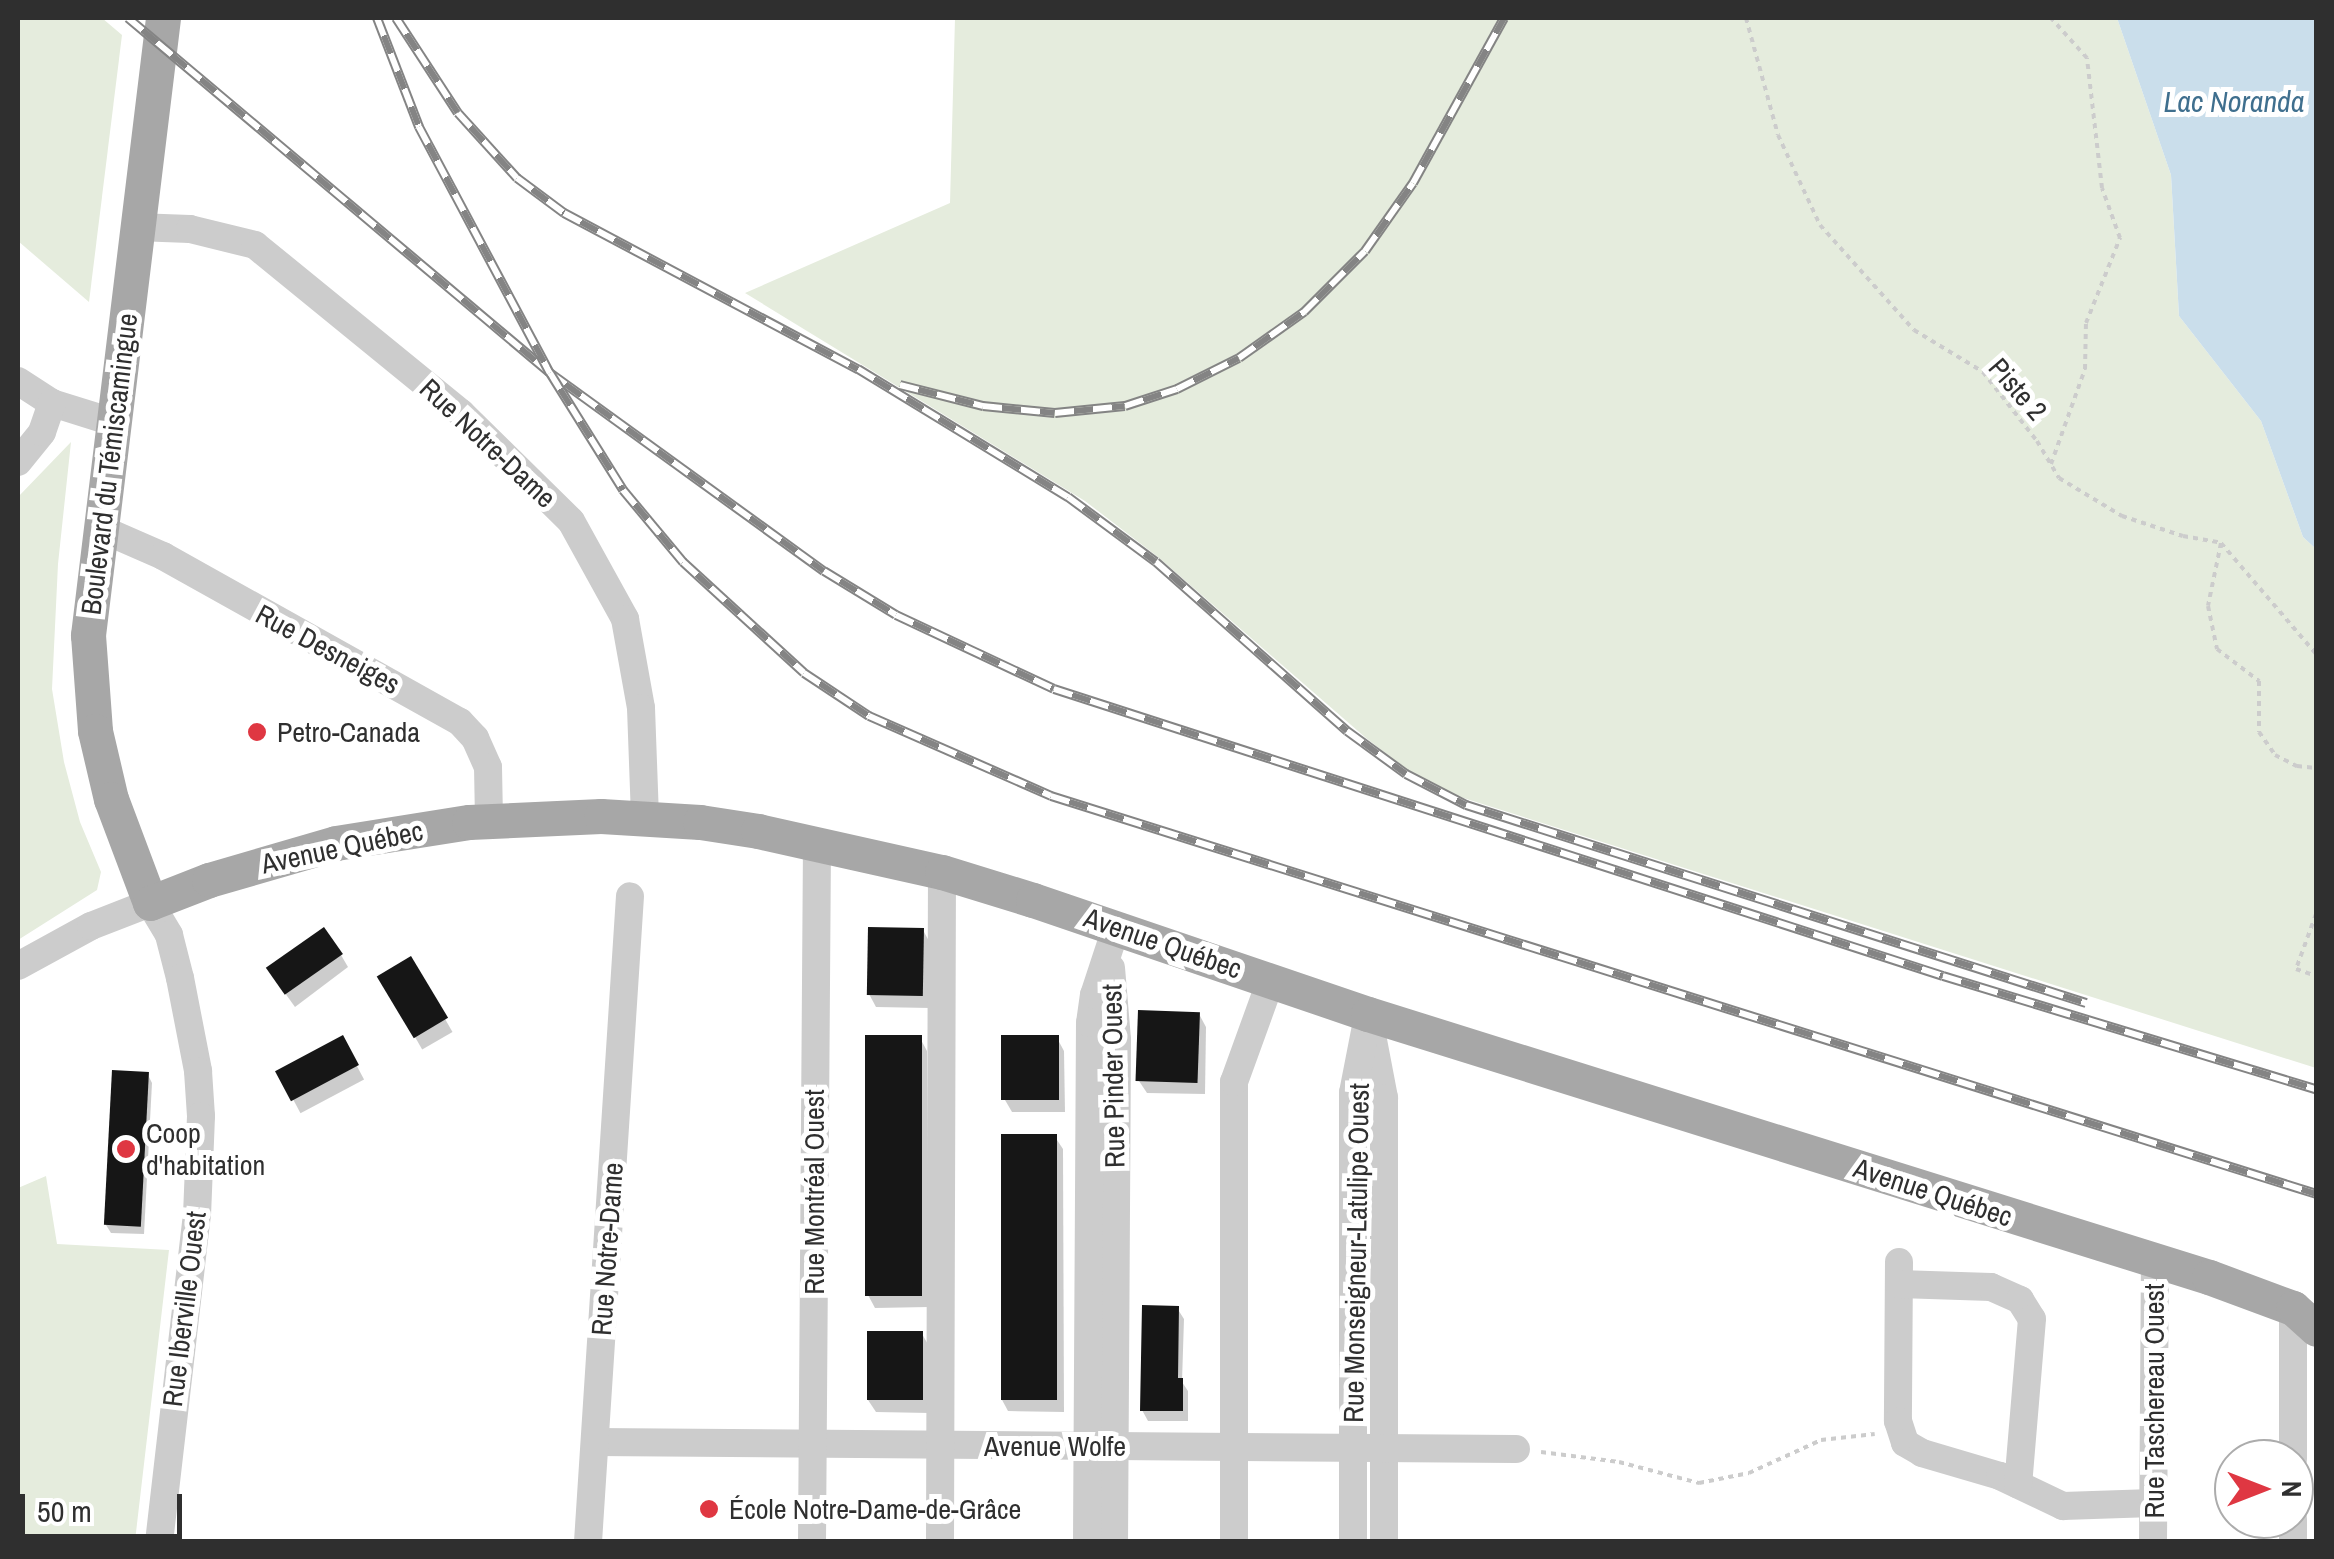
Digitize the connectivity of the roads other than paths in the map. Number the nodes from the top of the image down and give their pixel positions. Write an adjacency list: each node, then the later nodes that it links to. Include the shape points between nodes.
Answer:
1 (163, 18): 2 (main road, Boulevard du Témiscamingue)
2 (136, 226): 5 (main road, Boulevard du Témiscamingue); 8 (street, Rue Notre-Dame, via 190,228 255,245 461,414 571,521 625,619 641,708)
3 (18, 381): 4 (street)
4 (52, 403): 5 (street); 6 (street, via 42,432)
5 (114, 422): 7 (main road, Boulevard du Témiscamingue)
6 (18, 462)
7 (100, 528): 9 (street, Rue Desneiges, via 164,556 460,722 488,767); 13 (main road, Boulevard du Témiscamingue, via 88,636 95,731 111,799)
8 (644, 819): 9 (main road, Avenue Québec); 10 (main road, Avenue Québec)
9 (489, 821): 13 (main road, Avenue Québec, via 336,844)
10 (817, 843): 11 (main road, Avenue Québec); 22 (street, Rue Montréal Ouest)
11 (942, 872): 14 (main road, Avenue Québec); 23 (street)
12 (630, 896): 21 (street, Rue Notre-Dame)
13 (150, 904): 15 (street, Avenue Québec, via 91,926); 31 (street, Rue Iberville Ouest, via 180,978 201,1116)
14 (1116, 928): 16 (main road, Avenue Québec); 24 (street, Rue Pinder Ouest)
15 (18, 966)
16 (1271, 980): 17 (main road, Avenue Québec); 26 (street, via 1234,1082)
17 (1368, 1014): 18 (main road, Avenue Québec); 25 (street, Rue Monseigneur-Latulipe Ouest, via 1353,1093); 27 (street, Rue Monseigneur-Latulipe Ouest, via 1384,1098)
18 (2155, 1260): 19 (main road, Avenue Québec); 30 (street, Rue Taschereau Ouest)
19 (2309, 1313): 20 (street)
20 (2295, 1439)
21 (594, 1442): 22 (street, Avenue Wolfe); 32 (street, Rue Notre-Dame)
22 (812, 1444): 23 (street, Avenue Wolfe); 33 (street, Rue Montréal Ouest)
23 (940, 1445): 24 (street, Avenue Wolfe); 34 (street)
24 (1100, 1446): 26 (street, Avenue Wolfe); 35 (street, Rue Pinder Ouest); 36 (street, Rue Pinder Ouest)
25 (1354, 1446): 26 (street, Avenue Wolfe); 27 (street, Avenue Wolfe); 38 (street, Rue Monseigneur-Latulipe Ouest)
26 (1232, 1447): 37 (street)
27 (1384, 1447): 28 (street, Avenue Wolfe); 39 (street, Rue Monseigneur-Latulipe Ouest)
28 (1516, 1449)
29 (2018, 1484): 29 (street, via 1904,1443 1898,1432 1899,1273 1991,1287 2020,1300 2032,1318); 30 (street, via 2063,1506)
30 (2153, 1502): 40 (street, Rue Taschereau Ouest)
31 (159, 1542)
32 (588, 1542)
33 (812, 1542)
34 (940, 1542)
35 (1087, 1542)
36 (1114, 1542)
37 (1234, 1542)
38 (1353, 1542)
39 (1384, 1542)
40 (2152, 1542)

